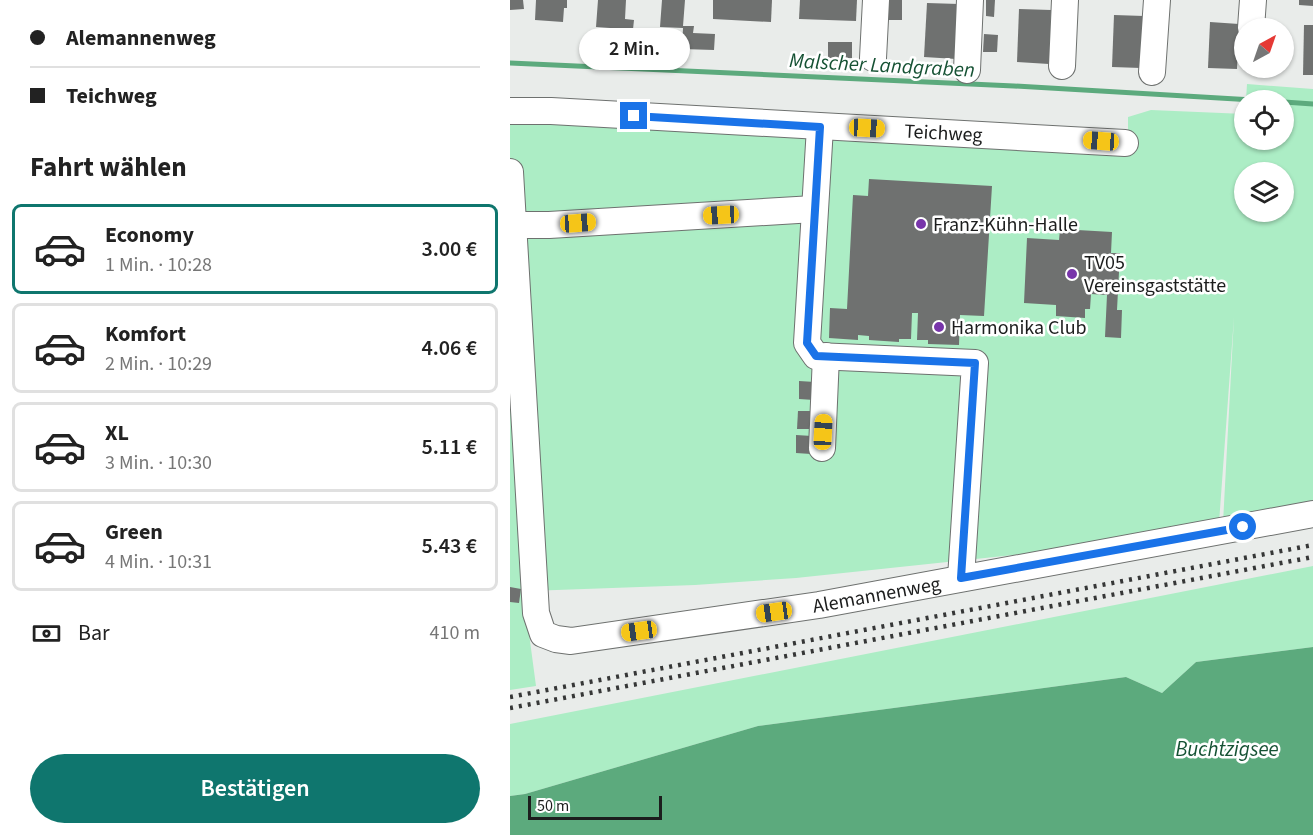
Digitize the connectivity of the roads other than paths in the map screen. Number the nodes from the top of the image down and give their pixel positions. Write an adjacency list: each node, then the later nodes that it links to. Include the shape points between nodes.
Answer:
1 (876, 0): 7 (street)
2 (970, 0): 9 (street)
3 (1065, 0): 8 (street)
4 (1157, 0): 10 (street)
5 (1252, 0): 6 (street)
6 (1251, 18)
7 (873, 58)
8 (1062, 66)
9 (966, 70)
10 (1152, 72)
11 (510, 111): 12 (street, Teichweg)
12 (820, 127): 13 (street, Teichweg); 15 (street)
13 (1125, 143)
14 (510, 172): 16 (street, Alemannenweg)
15 (814, 209): 16 (street); 17 (street, via 807,343 816,356)
16 (513, 225): 20 (street, Alemannenweg, via 536,613 543,634 571,641 819,605)
17 (826, 356): 18 (street); 20 (street, via 975,363)
18 (822, 448)
19 (1313, 514): 20 (street, Alemannenweg)
20 (961, 578)

